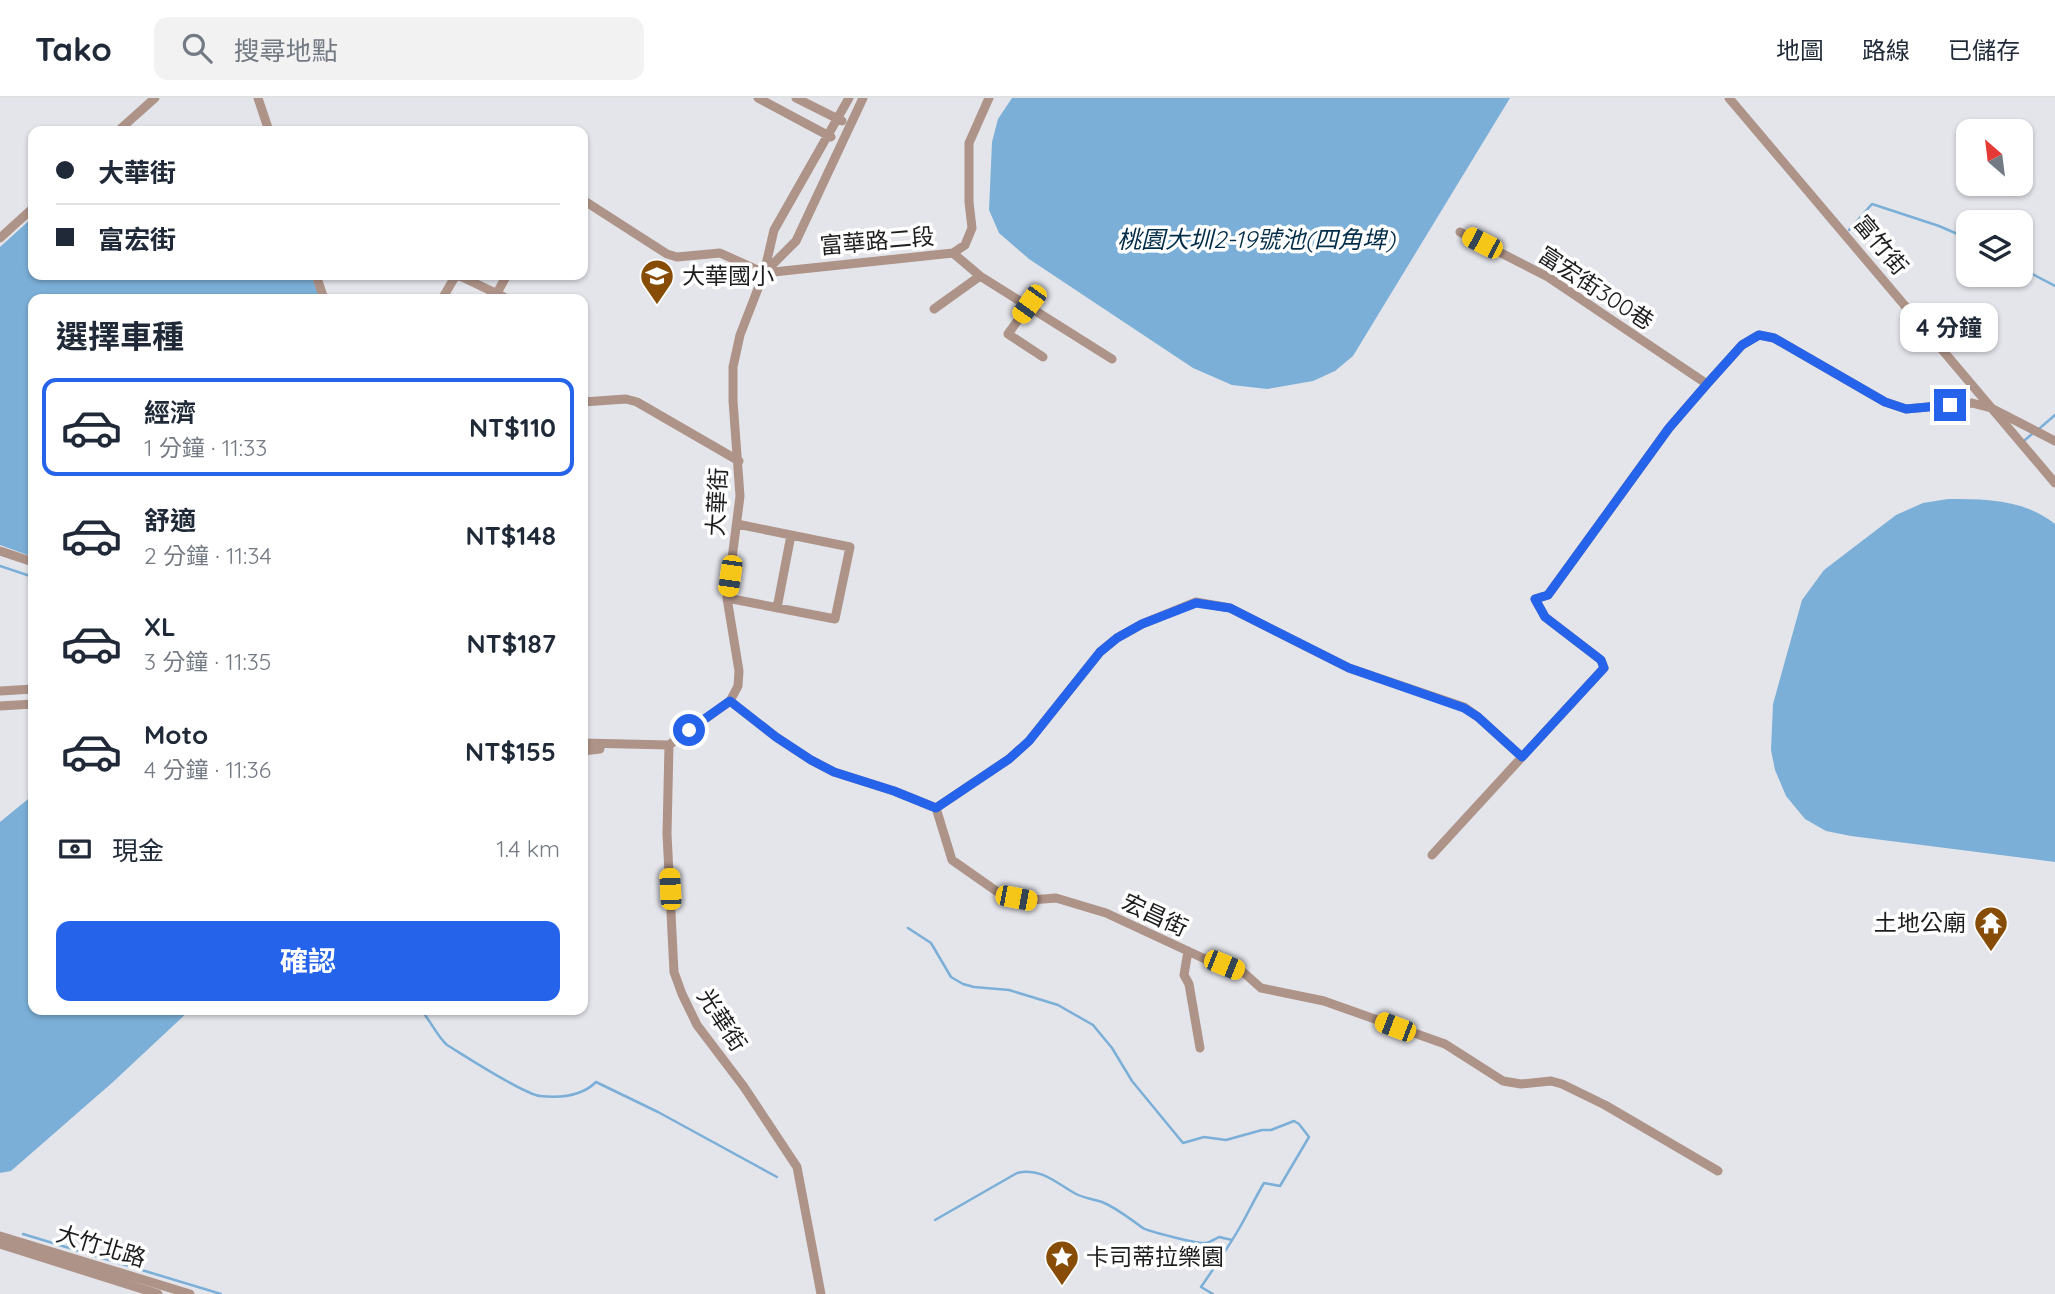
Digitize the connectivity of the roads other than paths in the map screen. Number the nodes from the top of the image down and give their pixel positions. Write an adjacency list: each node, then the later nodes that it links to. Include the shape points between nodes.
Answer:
1 (155, 98): 11 (street)
2 (258, 98): 12 (street)
3 (758, 98): 13 (street)
4 (796, 98): 9 (street)
5 (849, 98): 9 (street, 大華街)
6 (863, 98): 10 (street, 大華街)
7 (989, 98): 19 (street, 富華路二段, via 969,143 972,228 965,244)
8 (1729, 98): 31 (street, 富竹街)
9 (839, 119): 10 (street); 13 (street, 大華街)
10 (849, 125): 14 (street, 大華街)
11 (124, 126)
12 (267, 126)
13 (828, 136): 14 (street); 20 (street, 大華街, via 774,230)
14 (841, 142): 20 (street, 大華街, via 796,241)
15 (588, 203): 20 (street, via 667,254 720,253)
16 (28, 212): 18 (street)
17 (1461, 232): 29 (street, 富宏街300巷, via 1548,277)
18 (0, 237)
19 (953, 253): 20 (street, 富華路二段); 21 (street)
20 (764, 273): 33 (street, 大華街, via 733,367)
21 (980, 276): 25 (street); 26 (street)
22 (469, 280): 24 (street)
23 (504, 280): 24 (street)
24 (497, 293)
25 (1029, 304): 27 (street, via 1008,334); 28 (street)
26 (934, 309)
27 (1043, 357)
28 (1112, 359)
29 (1707, 384): 31 (street, via 1742,345 1759,335 1774,338 1885,402 1906,409 1972,403); 50 (street, via 1669,428 1548,595 1535,599 1545,617 1601,660 1604,668)
30 (588, 402): 33 (street, via 637,402)
31 (1991, 408): 32 (street); 34 (street, 富竹街)
32 (2055, 441)
33 (739, 461): 35 (street, 大華街)
34 (2055, 483)
35 (737, 524): 36 (street); 39 (street, 大華街)
36 (791, 535): 40 (street); 40 (street, via 850,547 835,619)
37 (0, 551): 38 (street)
38 (28, 560)
39 (727, 598): 40 (street); 43 (street, 大華街, via 739,671)
40 (777, 608)
41 (28, 689): 42 (street)
42 (0, 691)
43 (730, 701): 47 (street); 51 (street, via 776,737 834,772)
44 (28, 704): 45 (street)
45 (0, 706)
46 (588, 743): 48 (street)
47 (669, 745): 48 (street); 60 (street, 光華街, via 667,834 674,972 697,1025 797,1167)
48 (623, 746): 49 (street)
49 (588, 750)
50 (1522, 757): 51 (street, via 1464,708 1349,668 1230,608 1196,603 1117,638 1100,652 1029,741); 52 (street)
51 (936, 808): 53 (street, 宏昌街, via 952,860 1002,895 1031,901 1056,898 1094,909)
52 (1432, 855)
53 (1188, 951): 54 (street, via 1184,975); 55 (street, 宏昌街, via 1243,972 1261,988 1324,1001 1445,1044 1503,1081 1562,1084)
54 (1200, 1048)
55 (1718, 1171)
56 (0, 1236): 59 (street, 大竹北路)
57 (0, 1244): 58 (street, 大竹北路)
58 (158, 1294)
59 (191, 1294)
60 (821, 1294)

